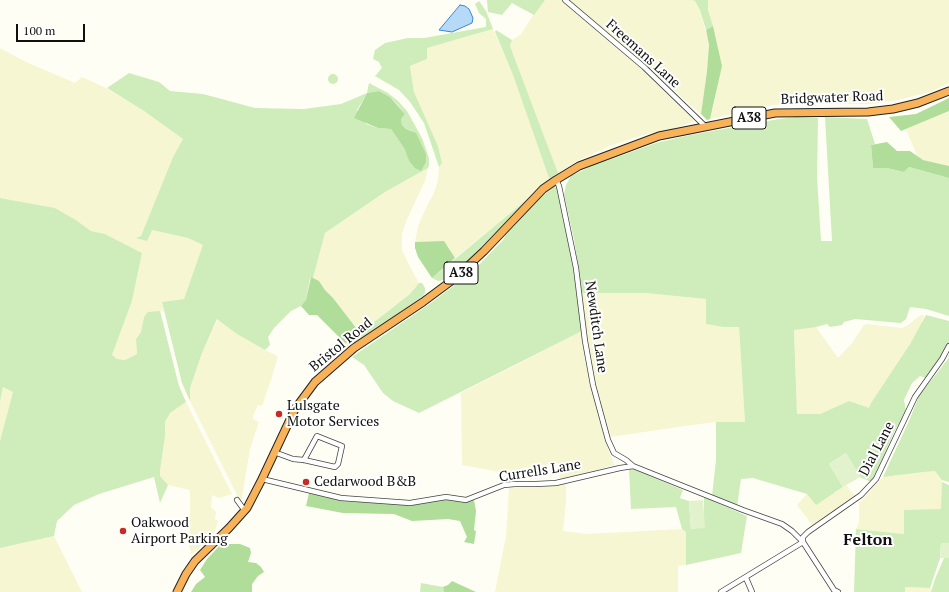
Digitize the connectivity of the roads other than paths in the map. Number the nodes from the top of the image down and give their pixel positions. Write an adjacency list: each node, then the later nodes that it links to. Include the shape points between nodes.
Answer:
1 (565, 0): 3 (street, Freemans Lane, via 644,67)
2 (949, 91): 3 (highway, Bridgwater Road / A38, via 893,109 868,112 775,113)
3 (705, 126): 4 (highway, Bridgwater Road / A38, via 659,136 614,152 579,166)
4 (556, 180): 6 (highway, Bristol Road / A38, via 537,195 460,274 359,344 317,380 295,409); 8 (street, Newditch Lane, via 576,268 588,358 603,422 614,453)
5 (949, 346): 12 (street, Dial Lane, via 915,397 876,479 861,495 808,532 803,537)
6 (274, 452): 7 (street); 9 (highway, Bristol Road / A38)
7 (304, 460): 7 (street, via 335,467 342,446 317,436)
8 (634, 466): 9 (street, Currells Lane, via 556,483 504,486 466,500 446,497 410,503 341,498); 12 (street, Newditch Lane, via 782,524)
9 (262, 479): 11 (highway, Bristol Road / A38)
10 (237, 500): 11 (street)
11 (245, 511): 14 (highway, Bristol Road / A38, via 195,561)
12 (803, 542): 13 (street, Dial Lane); 17 (street, Newditch Lane, via 834,590)
13 (746, 578): 15 (street, Dial Lane); 16 (street)
14 (177, 592)
15 (721, 592)
16 (752, 592)
17 (838, 592)

